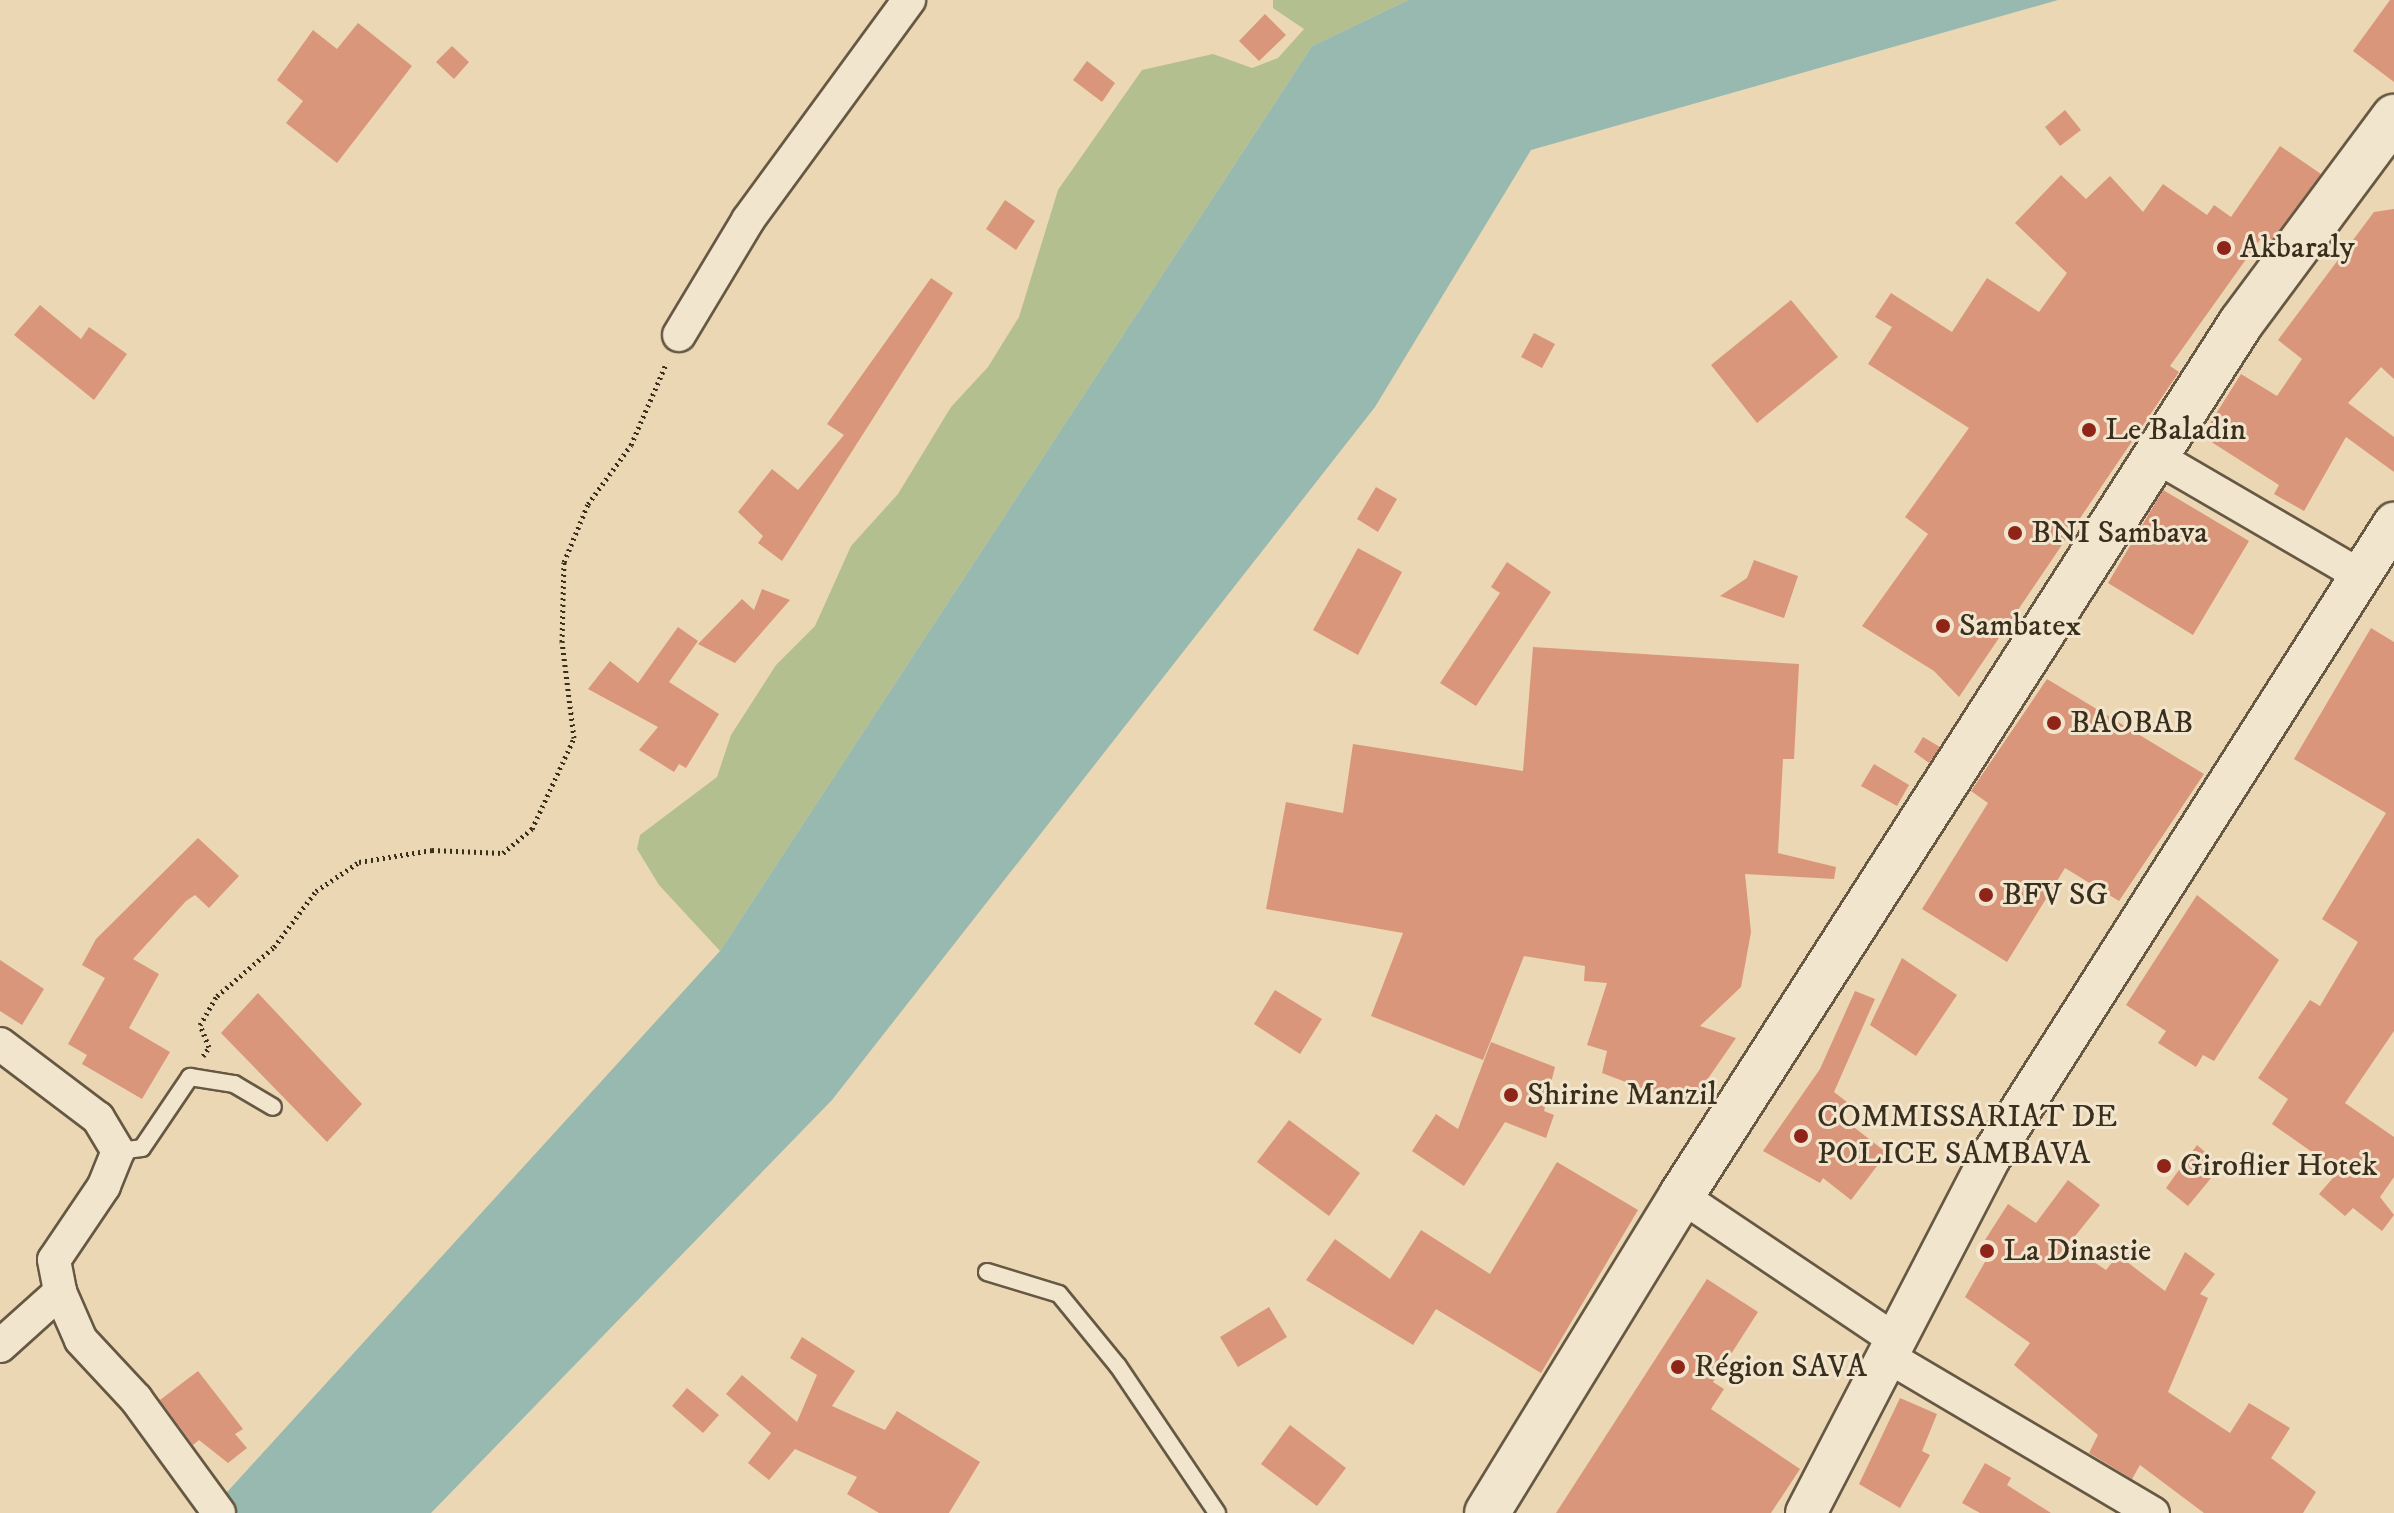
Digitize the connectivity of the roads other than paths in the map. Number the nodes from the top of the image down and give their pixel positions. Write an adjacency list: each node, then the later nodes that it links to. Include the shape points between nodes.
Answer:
1 (909, 0): 3 (street, via 748,220)
2 (2394, 117): 4 (main road, via 2241,323)
3 (679, 335)
4 (2155, 456): 6 (street); 10 (main road)
5 (2394, 523): 6 (street)
6 (2356, 573): 14 (street, via 1990,1158)
7 (0, 1044): 9 (street, via 98,1118)
8 (273, 1107): 9 (lane, via 234,1084 190,1077 142,1148)
9 (118, 1151): 12 (street, via 104,1186 54,1260)
10 (1681, 1196): 14 (street); 17 (main road)
11 (987, 1272): 16 (lane, via 1059,1294 1118,1366)
12 (60, 1292): 13 (street); 15 (street, via 81,1340 136,1399)
13 (0, 1346)
14 (1891, 1348): 18 (street); 19 (street)
15 (215, 1507)
16 (1217, 1513)
17 (1487, 1513)
18 (1806, 1513)
19 (2153, 1513)

